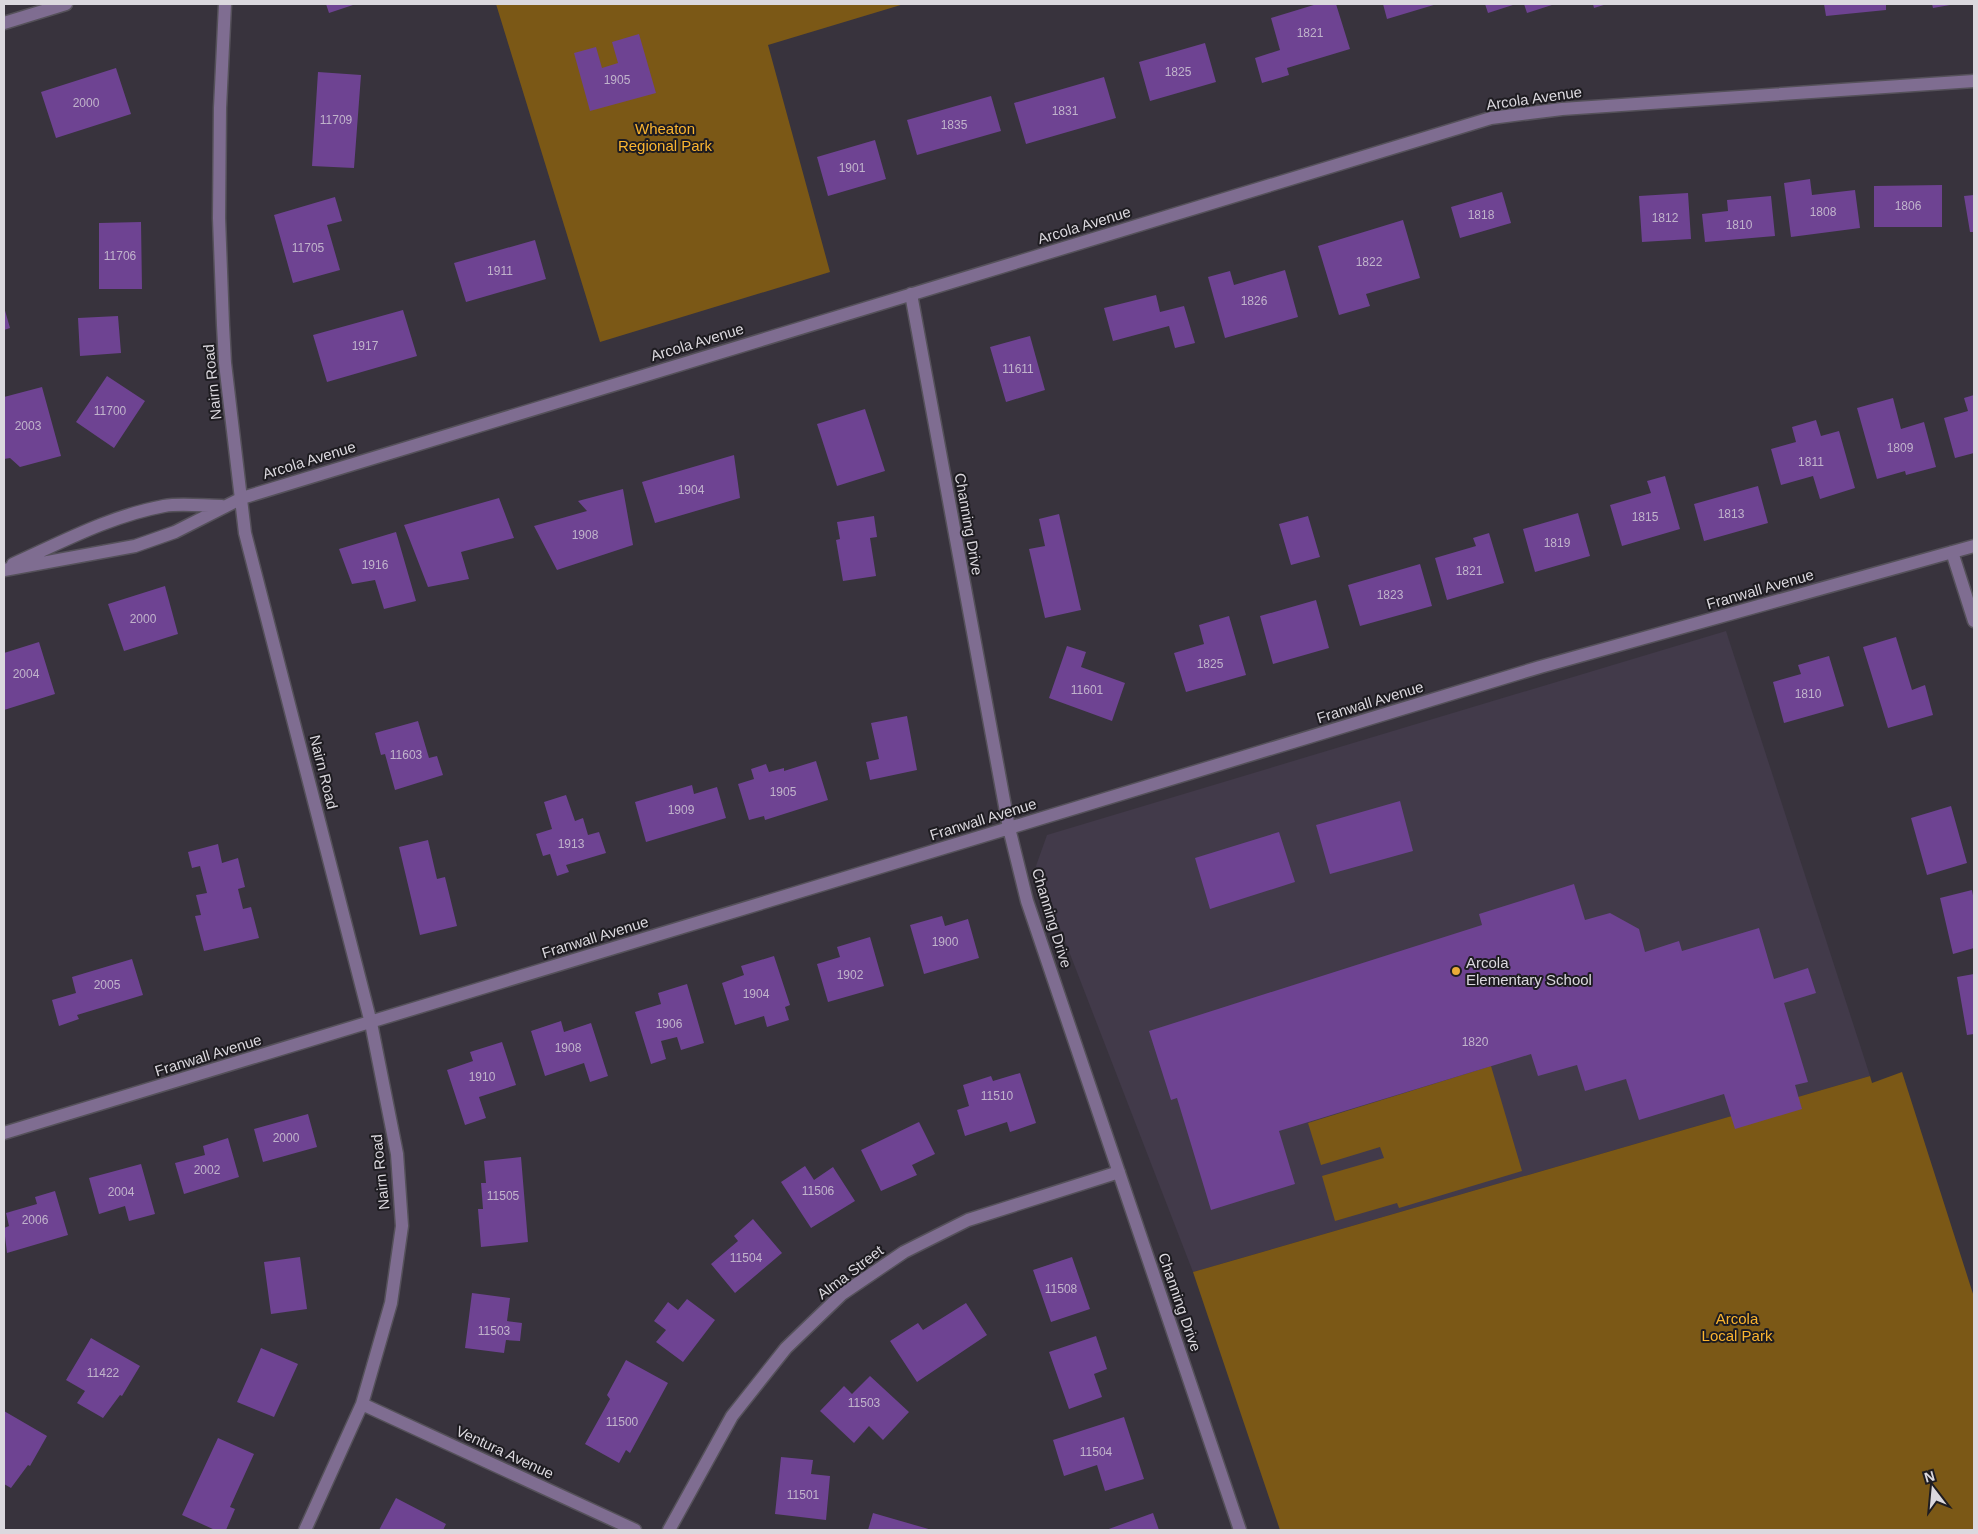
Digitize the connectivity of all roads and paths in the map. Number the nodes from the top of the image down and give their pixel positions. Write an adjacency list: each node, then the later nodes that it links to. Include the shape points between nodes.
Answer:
1 (66, 4): 3 (street)
2 (225, 4): 6 (street, Nairn Road, via 220,108 221,267 225,362)
3 (4, 23)
4 (1974, 81): 5 (street, Arcola Avenue, via 1562,109 1491,118)
5 (911, 294): 6 (street, Arcola Avenue); 12 (street, Channing Drive)
6 (242, 498): 7 (street, Arcola Avenue); 13 (street, Nairn Road, via 245,533)
7 (224, 506): 10 (street, Arcola Avenue, via 175,532 135,546); 10 (street, Arcola Avenue, via 165,506 126,516)
8 (1974, 546): 9 (street, Franwall Avenue)
9 (1952, 552): 11 (street); 12 (street, Franwall Avenue, via 1540,667)
10 (4, 569)
11 (1974, 621)
12 (1009, 828): 13 (street, Franwall Avenue); 15 (street, Channing Drive, via 1027,901)
13 (371, 1023): 14 (street, Franwall Avenue); 16 (street, Nairn Road, via 398,1154 402,1226 391,1303)
14 (4, 1133)
15 (1118, 1172): 19 (street, Alma Street, via 968,1220 904,1252 842,1294 786,1348 732,1416); 20 (street, Channing Drive)
16 (362, 1404): 17 (street, Nairn Road); 18 (street, Ventura Avenue)
17 (305, 1530)
18 (635, 1530)
19 (669, 1530)
20 (1240, 1530)

